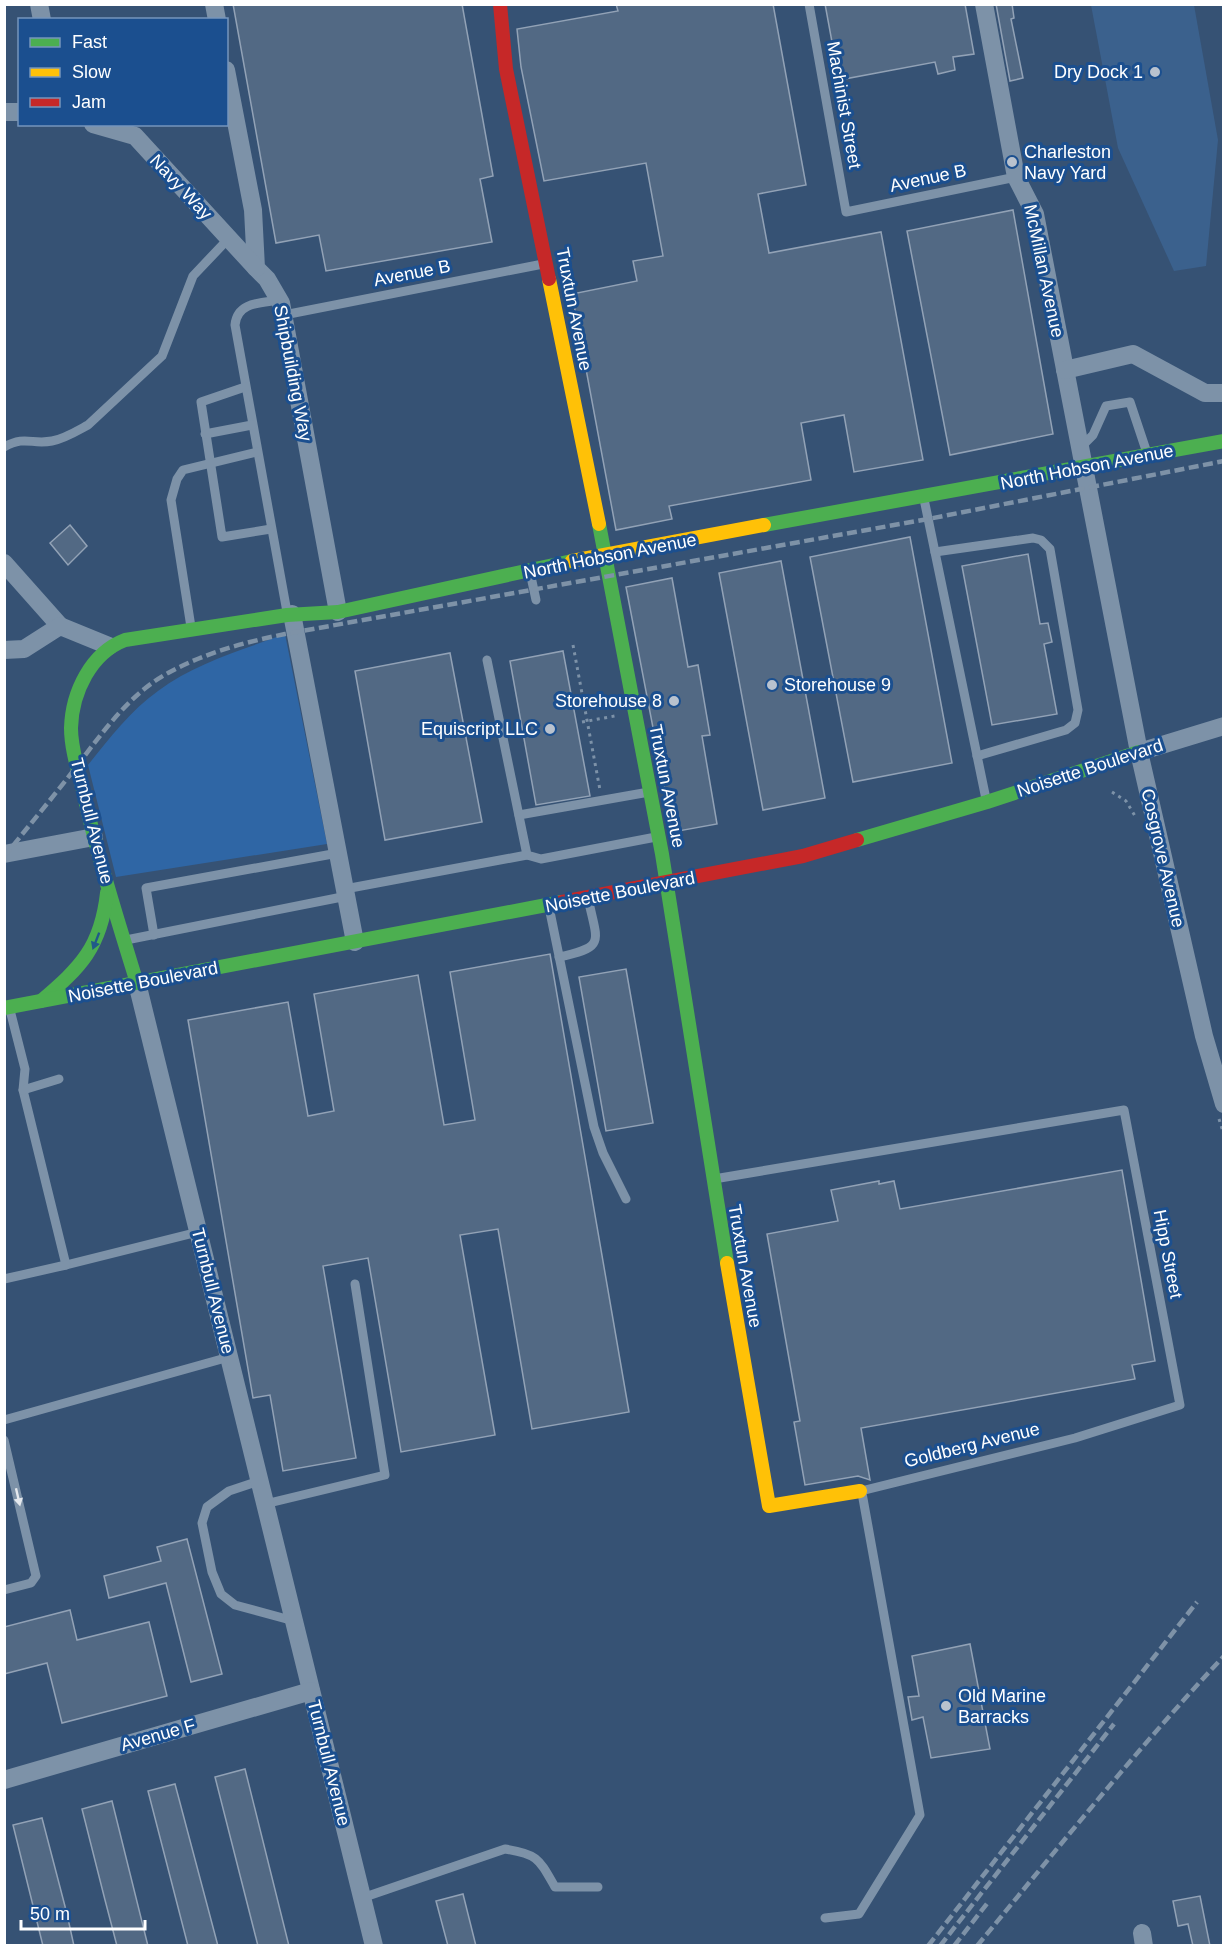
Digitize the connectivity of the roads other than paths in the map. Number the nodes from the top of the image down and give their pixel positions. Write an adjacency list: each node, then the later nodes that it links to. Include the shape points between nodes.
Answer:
1 (500, 4): 9 (street, Truxtun Avenue, via 506,69)
2 (809, 4): 7 (lane, Machinist Street)
3 (984, 4): 6 (street, McMillan Avenue)
4 (228, 80): 10 (street, via 253,210)
5 (100, 126): 8 (street, Navy Way, via 135,136)
6 (1016, 177): 7 (lane, Avenue B); 12 (street, McMillan Avenue, via 1035,214)
7 (846, 212)
8 (229, 238): 10 (street, Navy Way); 18 (lane, via 193,276 162,356 88,425 51,441 18,440)
9 (547, 263): 11 (lane, Avenue B); 27 (street, Truxtun Avenue)
10 (256, 268): 11 (street, Shipbuilding Way, via 267,279)
11 (282, 307): 13 (lane, Avenue B, via 249,306 236,315 235,333); 31 (street, Shipbuilding Way)
12 (1065, 370): 14 (street, via 1133,354 1205,393); 19 (street, McMillan Avenue)
13 (245, 387): 15 (lane); 16 (lane, via 201,402)
14 (1224, 393)
15 (252, 424): 16 (lane); 20 (lane)
16 (206, 434): 22 (lane)
17 (1224, 441): 21 (street, North Hobson Avenue)
18 (4, 447)
19 (1079, 449): 21 (lane, via 1093,435 1106,406 1130,402); 23 (street, McMillan Avenue)
20 (257, 452): 22 (lane); 25 (lane)
21 (1148, 455): 23 (street, North Hobson Avenue)
22 (210, 462): 25 (lane, via 222,537); 34 (lane, via 183,470 171,500)
23 (1086, 468): 24 (street, North Hobson Avenue); 39 (street, Cosgrove Avenue)
24 (923, 497): 26 (lane); 27 (street, North Hobson Avenue)
25 (271, 529): 32 (lane)
26 (935, 552): 40 (lane); 40 (lane, via 1033,537 1050,549 1078,710 1075,723 1066,730)
27 (605, 554): 29 (street, North Hobson Avenue); 41 (street, Truxtun Avenue)
28 (4, 562): 33 (street)
29 (530, 572): 30 (lane); 31 (street, North Hobson Avenue)
30 (536, 600)
31 (338, 612): 32 (street, North Hobson Avenue)
32 (290, 614): 34 (street, North Hobson Avenue); 46 (street)
33 (60, 626): 35 (street); 36 (street, via 24,649)
34 (191, 630): 35 (street, North Hobson Avenue)
35 (109, 646): 45 (street, Turnbull Avenue, via 85,678 71,725)
36 (4, 650)
37 (487, 660): 43 (lane)
38 (1224, 726): 39 (street, Noisette Boulevard)
39 (1139, 752): 42 (street, Noisette Boulevard); 63 (street, Cosgrove Avenue, via 1204,1036)
40 (977, 756): 42 (lane)
41 (650, 792): 43 (lane); 44 (street, Truxtun Avenue)
42 (987, 802): 50 (street, Noisette Boulevard, via 803,856)
43 (519, 815): 48 (lane)
44 (658, 836): 48 (lane, via 541,859); 50 (street, Truxtun Avenue)
45 (94, 837): 47 (street); 49 (street, Turnbull Avenue)
46 (338, 853): 51 (street); 54 (lane, via 146,888)
47 (4, 854)
48 (527, 855): 51 (lane)
49 (107, 884): 55 (street, Turnbull Avenue); 59 (street, one-way to 59, via 106,906 88,958)
50 (667, 884): 52 (street, Noisette Boulevard); 64 (street, Truxtun Avenue)
51 (346, 893): 54 (lane); 56 (street)
52 (588, 898): 53 (street, Noisette Boulevard); 57 (lane, via 596,938 593,946)
53 (549, 906): 56 (street, Noisette Boulevard); 57 (lane)
54 (154, 934): 55 (lane)
55 (124, 940): 58 (street, Turnbull Avenue)
56 (355, 942): 58 (street, Noisette Boulevard)
57 (559, 957): 65 (lane, via 594,1127)
58 (137, 983): 59 (street, Noisette Boulevard); 66 (street, Turnbull Avenue)
59 (40, 1002): 60 (street, Noisette Boulevard)
60 (7, 1008): 62 (lane, via 25,1069)
61 (59, 1079): 62 (lane)
62 (23, 1090): 67 (lane)
63 (1224, 1104)
64 (712, 1179): 71 (lane, Hipp Street, via 1124,1110); 77 (street, Truxtun Avenue)
65 (626, 1199)
66 (198, 1232): 67 (lane); 70 (street, Turnbull Avenue)
67 (66, 1265): 68 (lane)
68 (4, 1279)
69 (355, 1284): 76 (lane, via 385,1475)
70 (229, 1357): 72 (lane); 74 (street, Turnbull Avenue)
71 (1180, 1405): 75 (lane, Goldberg Avenue, via 1075,1438)
72 (4, 1420)
73 (4, 1440): 78 (lane, one-way to 78, via 36,1576 31,1583)
74 (259, 1481): 76 (street, Turnbull Avenue); 79 (lane, via 229,1491 207,1507 202,1523 212,1572 221,1594 235,1605)
75 (861, 1491): 77 (street, Goldberg Avenue); 84 (lane, via 920,1815 859,1914)
76 (265, 1504): 79 (street, Turnbull Avenue)
77 (769, 1506)
78 (4, 1590)
79 (294, 1621): 80 (street, Turnbull Avenue)
80 (311, 1691): 81 (street, Avenue F); 83 (street, Turnbull Avenue)
81 (4, 1780)
82 (597, 1887): 83 (lane, via 555,1887 539,1858 505,1849)
83 (362, 1898): 85 (street, Turnbull Avenue)
84 (825, 1918)
85 (374, 1946)

